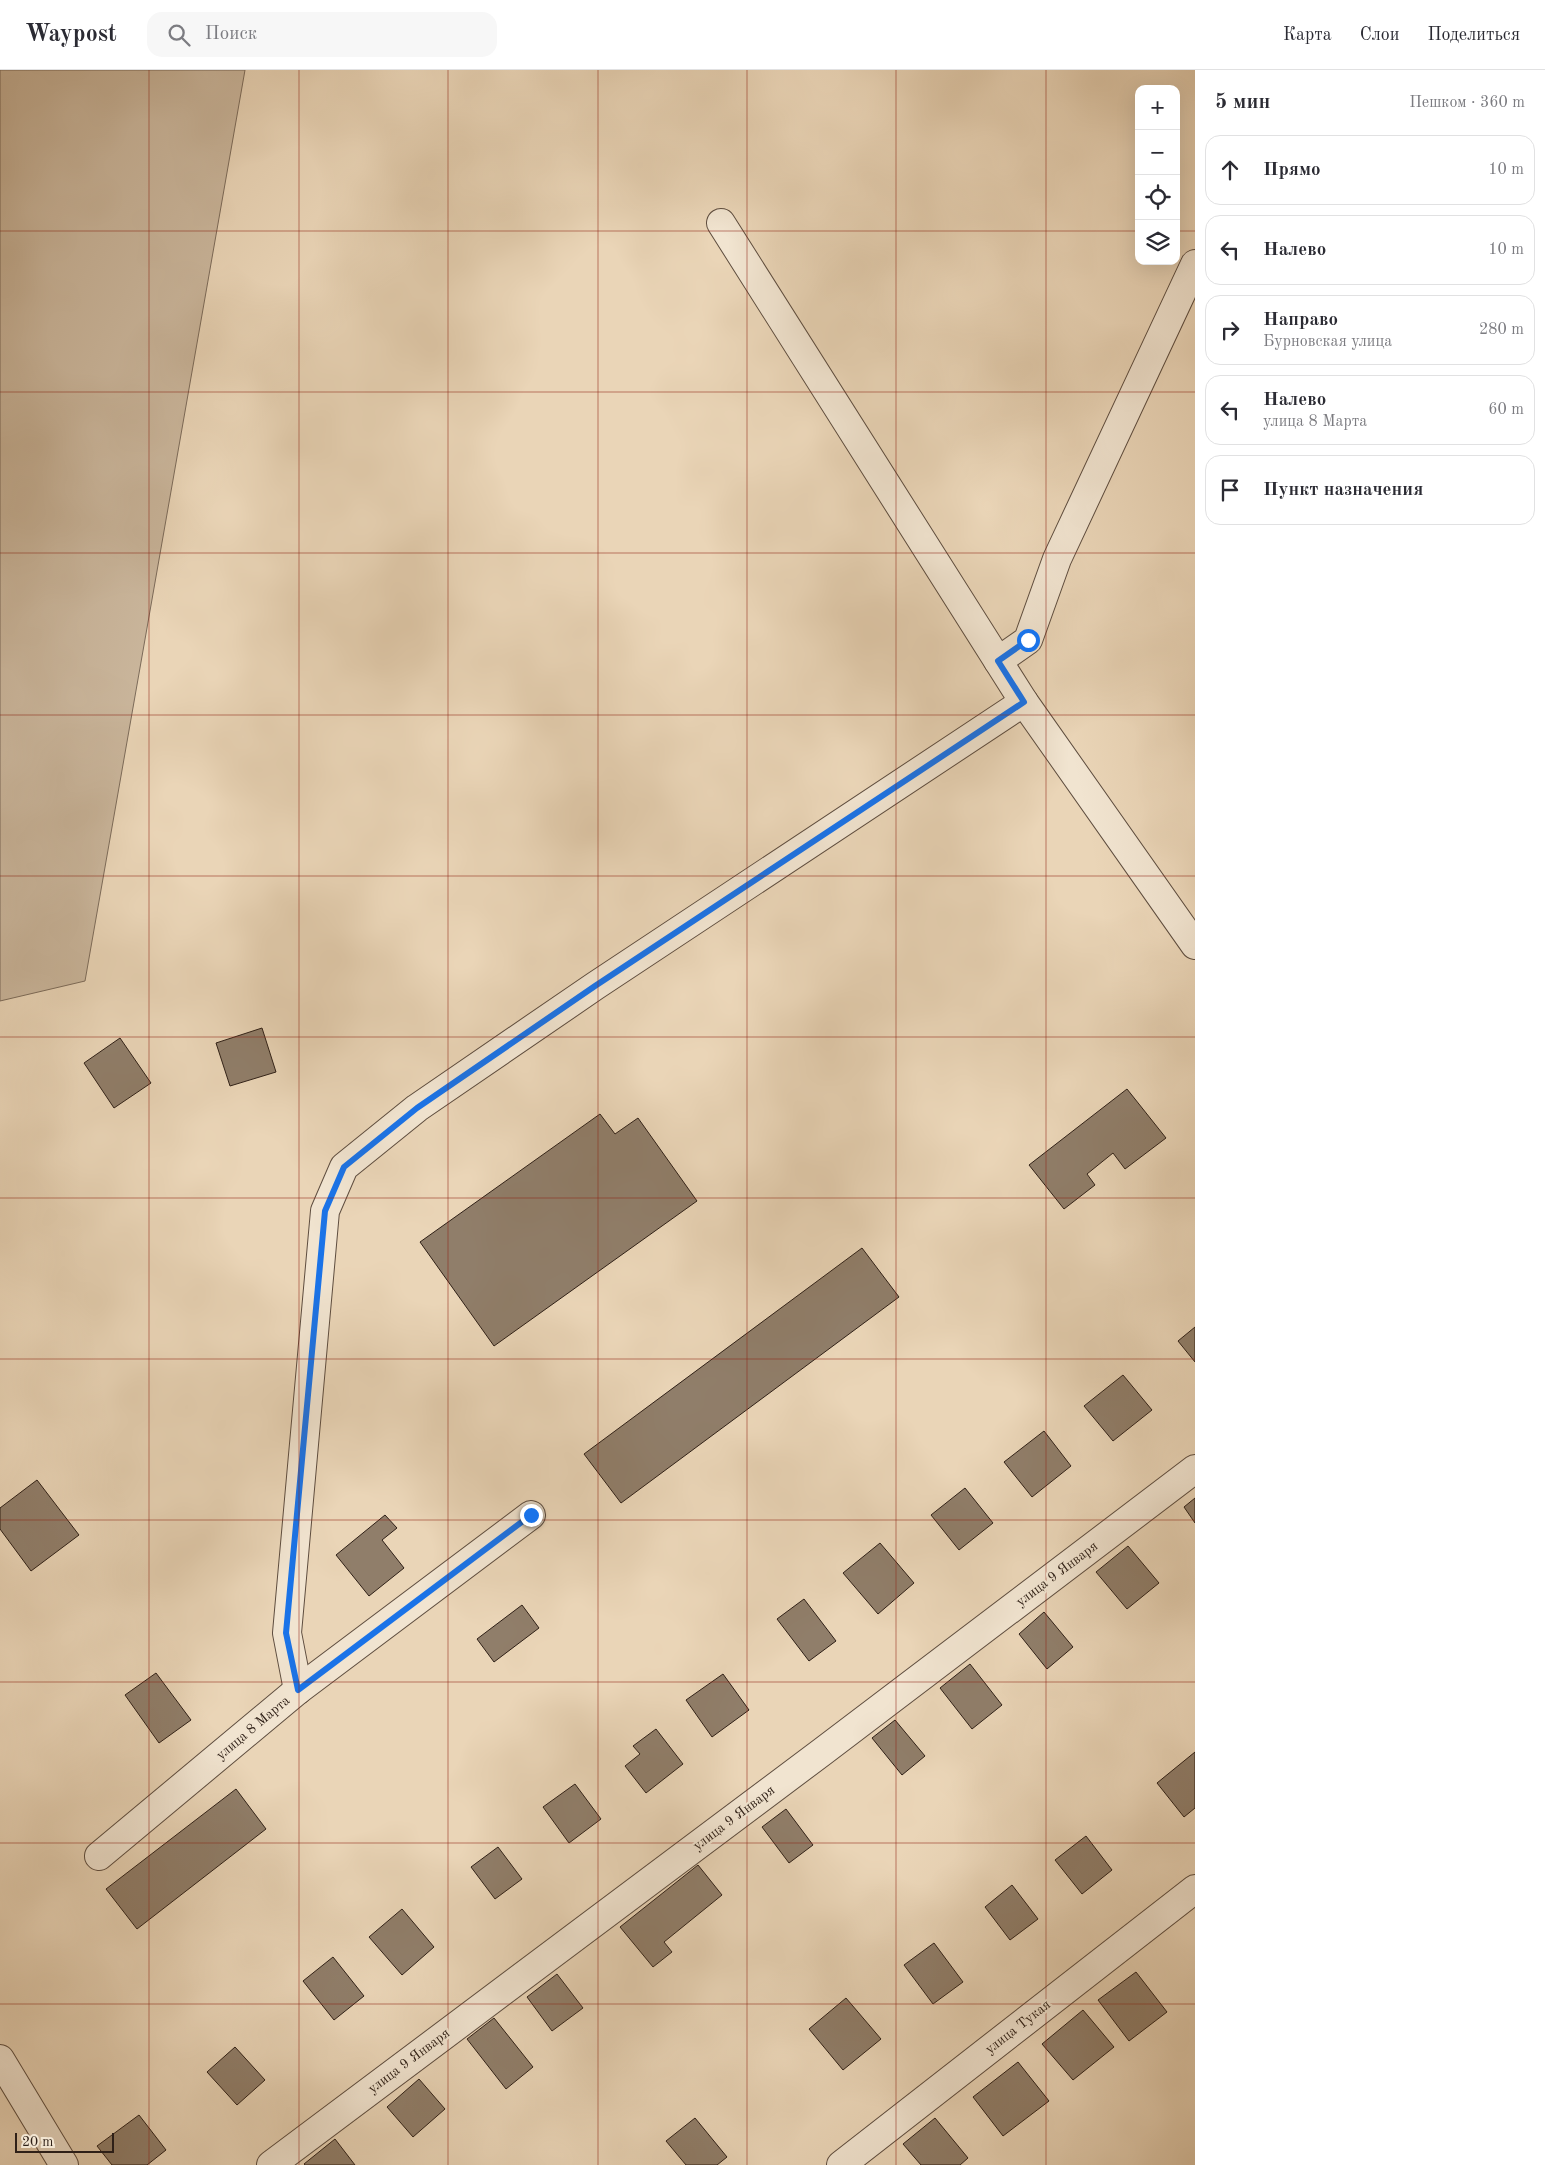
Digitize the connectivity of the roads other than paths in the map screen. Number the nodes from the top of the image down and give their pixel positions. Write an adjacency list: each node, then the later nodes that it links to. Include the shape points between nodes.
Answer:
1 (721, 222): 3 (street)
2 (1195, 264): 3 (street, via 1057,559 1028,640)
3 (998, 661): 4 (street)
4 (1024, 702): 5 (street); 8 (street, via 587,991 417,1108 344,1167 325,1211 286,1633)
5 (1195, 945)
6 (1195, 1469): 13 (street, улица 9 Января)
7 (531, 1515): 8 (street, улица 8 Марта)
8 (298, 1690): 9 (street, улица 8 Марта)
9 (99, 1856)
10 (1195, 1889): 14 (street, улица Тукая)
11 (0, 2059): 12 (street)
12 (64, 2165)
13 (270, 2165)
14 (841, 2165)

